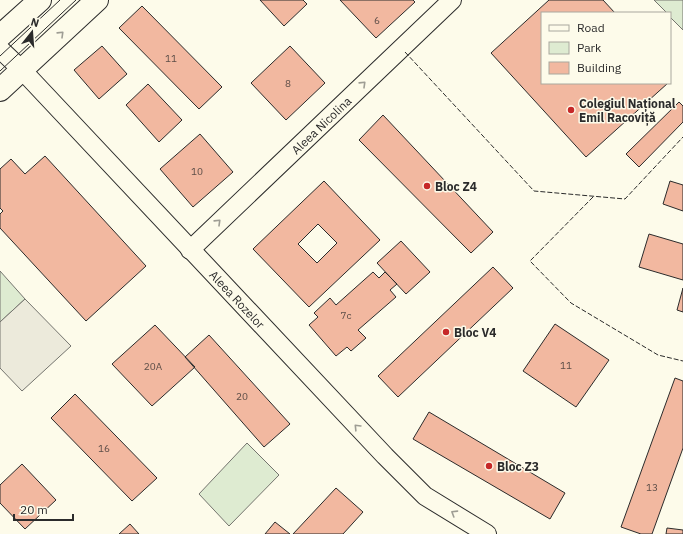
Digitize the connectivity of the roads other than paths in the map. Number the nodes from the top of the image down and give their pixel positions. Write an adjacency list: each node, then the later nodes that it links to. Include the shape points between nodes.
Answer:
1 (40, 0): 4 (main road)
2 (97, 0): 6 (main road, one-way to 2)
3 (452, 0): 8 (street, Aleea Nicolina, one-way to 3)
4 (0, 36)
5 (0, 49): 6 (street, Aleea Rozelor)
6 (23, 71): 7 (main road); 8 (street, Aleea Rozelor)
7 (0, 90)
8 (190, 250): 9 (street, Aleea Rozelor, one-way to 8, via 425,496)
9 (487, 534)

